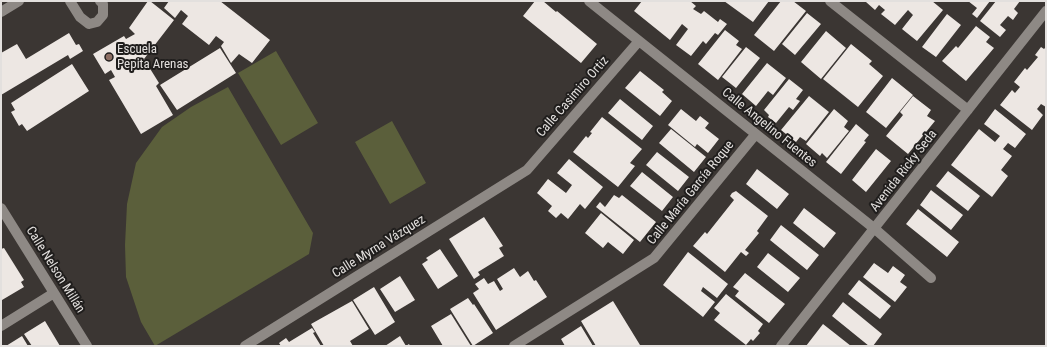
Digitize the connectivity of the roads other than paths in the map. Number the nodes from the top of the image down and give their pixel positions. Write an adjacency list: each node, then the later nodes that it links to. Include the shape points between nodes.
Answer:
1 (19, 1): 7 (street)
2 (70, 1): 3 (street, via 80,17 89,24 97,22 103,15)
3 (100, 1)
4 (589, 1): 8 (street, Calle Angelino Fuentes)
5 (830, 1): 9 (street)
6 (1046, 11): 9 (street, Avenida Ricky Seda)
7 (1, 12)
8 (639, 41): 10 (street, Calle Angelino Fuentes); 11 (street, Calle Casimiro Ortiz)
9 (968, 110): 13 (street, Avenida Ricky Seda)
10 (755, 135): 13 (street, Calle Angelino Fuentes); 19 (street, Calle María García Roque, via 654,258)
11 (527, 170): 18 (street, Calle Myrna Vázquez)
12 (1, 208): 15 (street, Calle Nelson Millán)
13 (875, 229): 14 (street, Calle Angelino Fuentes); 20 (street, Avenida Ricky Seda)
14 (931, 278)
15 (54, 293): 16 (street); 17 (street, Calle Nelson Millán)
16 (1, 326)
17 (87, 346)
18 (245, 346)
19 (514, 346)
20 (781, 346)

